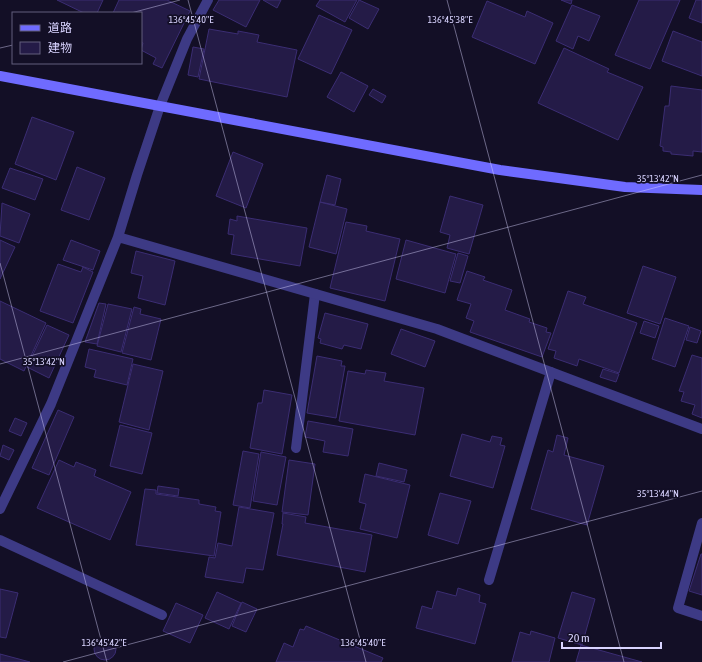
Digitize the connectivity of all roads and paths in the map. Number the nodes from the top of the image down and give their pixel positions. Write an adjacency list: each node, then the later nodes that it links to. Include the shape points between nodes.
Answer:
1 (208, 0): 3 (street, via 187,38)
2 (0, 76): 3 (street)
3 (160, 106): 4 (street, via 500,170 625,187); 5 (street)
4 (702, 190)
5 (118, 237): 6 (street); 10 (street, via 51,404)
6 (315, 294): 7 (street, via 437,329); 9 (street)
7 (551, 372): 8 (street); 13 (street)
8 (702, 429)
9 (296, 448)
10 (0, 509)
11 (702, 523): 15 (street, via 678,608)
12 (0, 540): 14 (street)
13 (490, 580)
14 (162, 615)
15 (702, 616)

